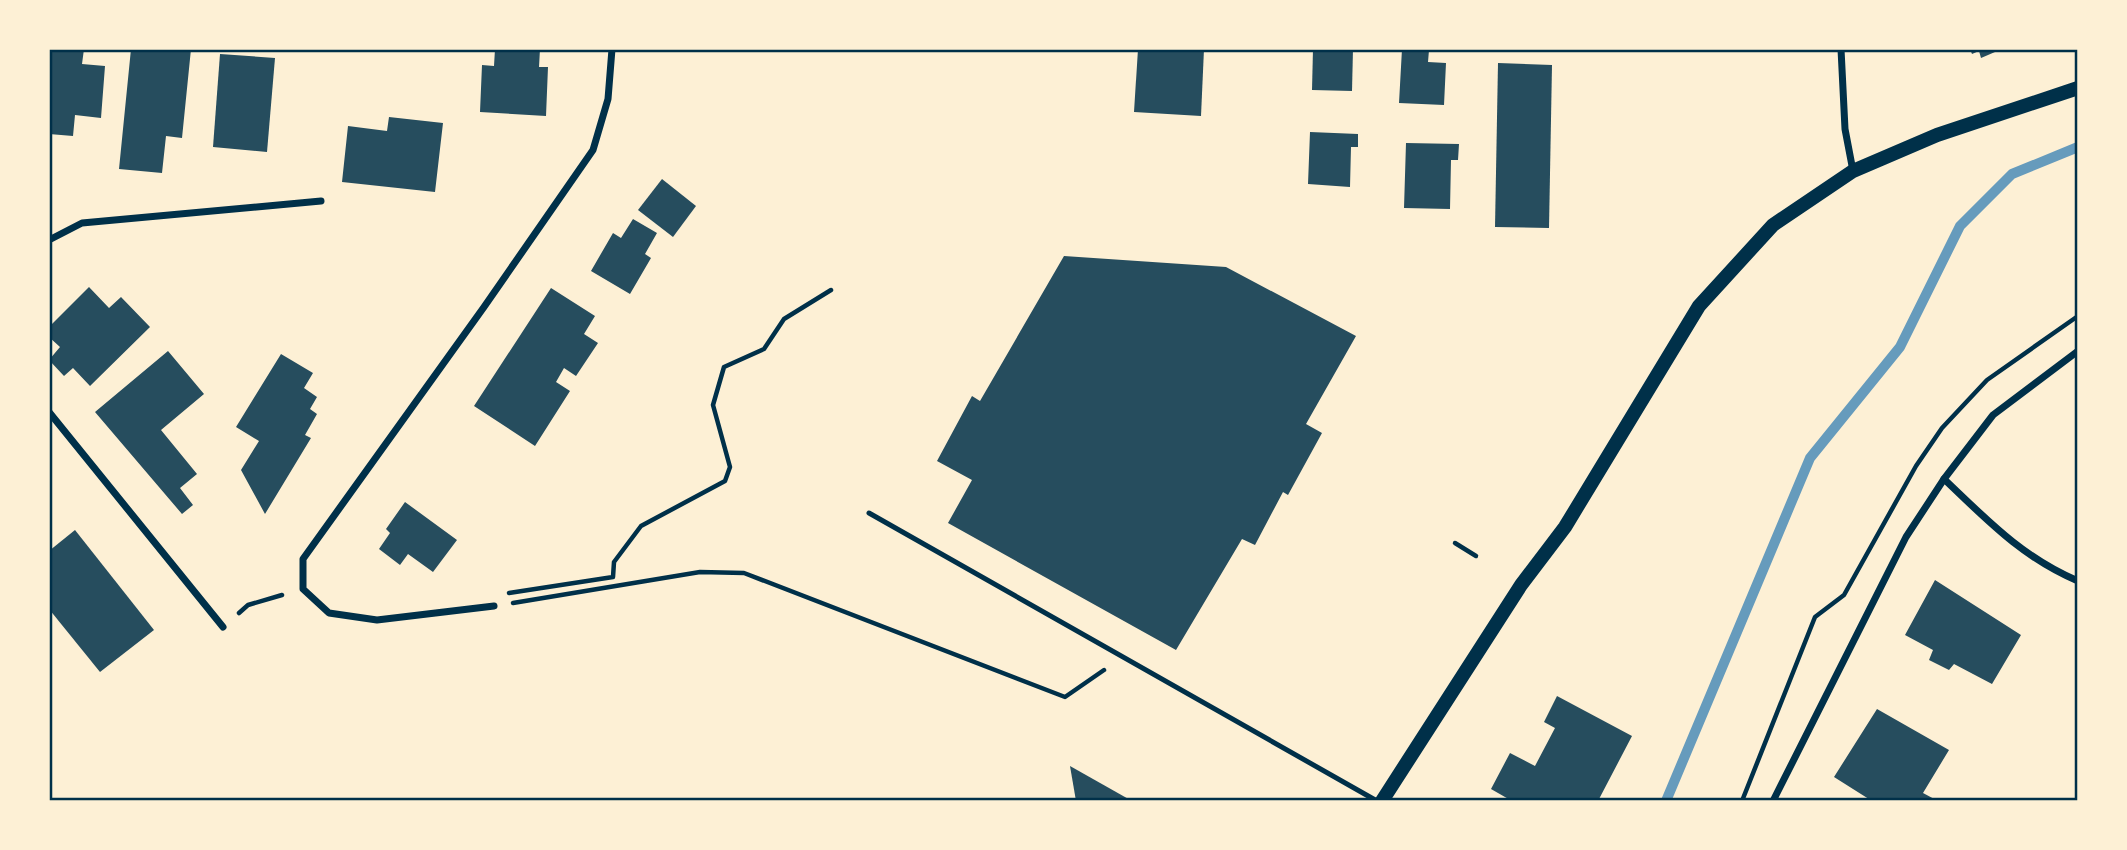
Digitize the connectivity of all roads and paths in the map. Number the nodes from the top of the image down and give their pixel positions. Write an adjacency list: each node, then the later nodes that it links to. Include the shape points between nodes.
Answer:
1 (612, 49): 15 (street, via 608,99 593,150 303,559)
2 (1841, 49): 4 (street, via 1845,130)
3 (2078, 88): 4 (main road, via 1937,135)
4 (1853, 171): 19 (main road, via 1773,225 1699,306 1564,527)
5 (321, 201): 6 (street, via 82,223)
6 (49, 240)
7 (831, 290): 16 (path, via 785,319 764,349 724,368 713,405 730,467 725,481 641,526 614,562 613,577 493,595)
8 (2078, 351): 10 (street, via 1993,415)
9 (49, 412): 17 (street)
10 (1944, 479): 14 (street, via 2011,542); 20 (street, via 1906,537)
11 (869, 513): 18 (lane)
12 (1455, 543): 13 (path)
13 (1476, 556)
14 (2078, 581)
15 (303, 589): 16 (street, via 329,613 377,620); 17 (path, via 248,605)
16 (494, 606): 18 (path, via 700,572 744,573 1065,697)
17 (223, 627)
18 (1122, 658): 19 (lane)
19 (1379, 801)
20 (1773, 801)

